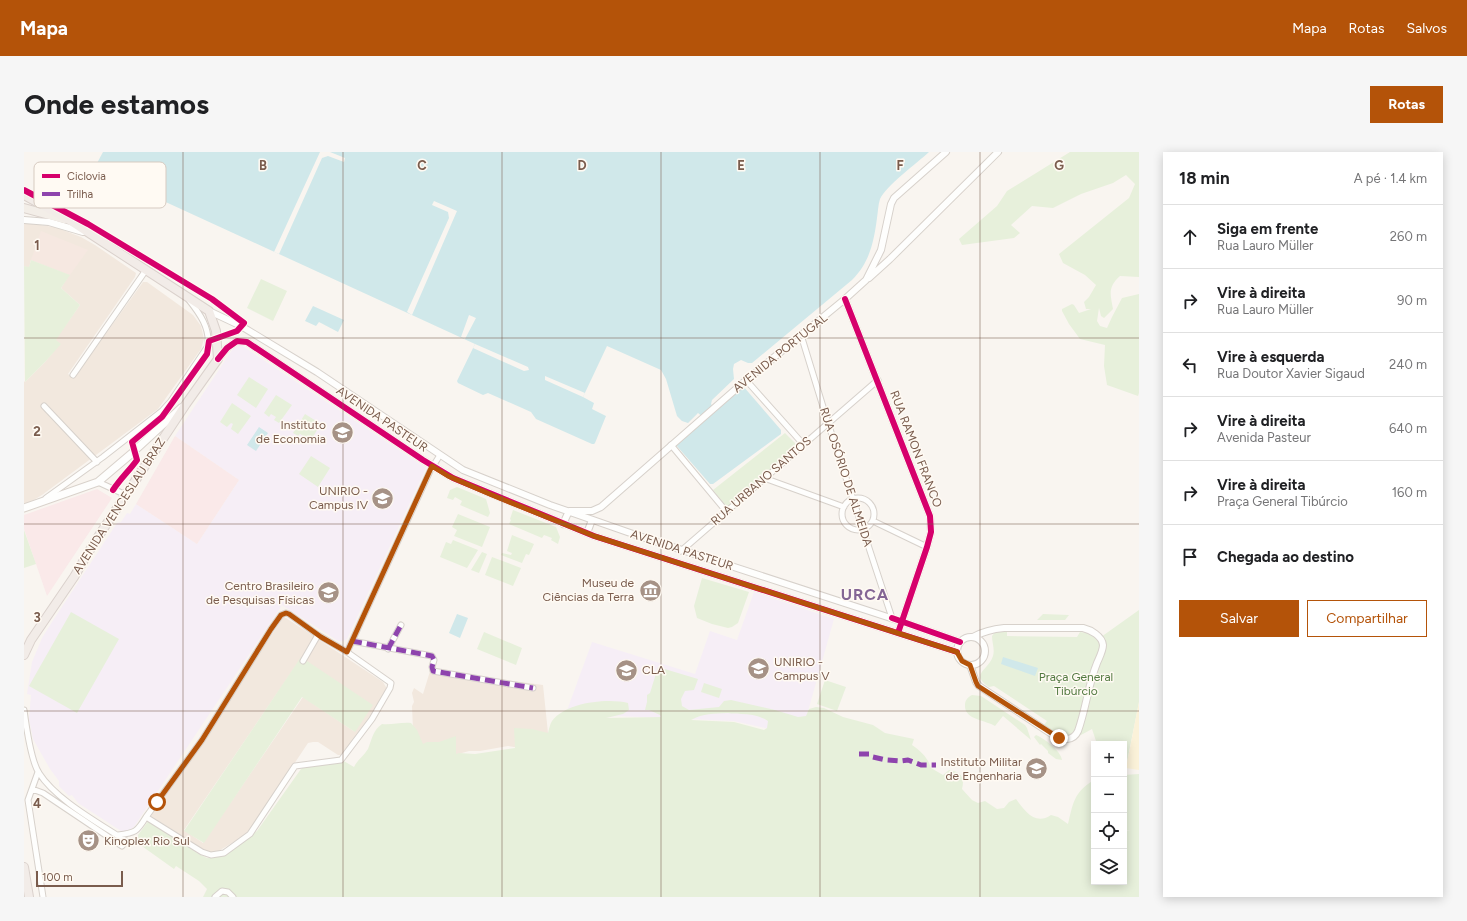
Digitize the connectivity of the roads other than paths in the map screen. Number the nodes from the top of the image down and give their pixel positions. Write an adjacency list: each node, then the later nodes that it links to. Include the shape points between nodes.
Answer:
1 (946, 152): 10 (street, AVENIDA PORTUGAL, via 894,198)
2 (998, 152): 11 (street)
3 (24, 194): 4 (highway)
4 (34, 200)
5 (24, 208): 8 (main road, AVENIDA PASTEUR)
6 (48, 208): 8 (highway)
7 (24, 220): 9 (street, AVENIDA PASTEUR, via 49,222)
8 (69, 220): 9 (highway, AVENIDA PASTEUR)
9 (88, 233): 12 (highway, AVENIDA PASTEUR)
10 (881, 250): 11 (street); 13 (street, AVENIDA PORTUGAL)
11 (890, 259): 13 (street)
12 (146, 270): 14 (highway, AVENIDA PASTEUR); 20 (street)
13 (866, 280): 15 (street, AVENIDA PORTUGAL)
14 (186, 296): 16 (highway, AVENIDA PASTEUR); 30 (street, via 198,312 207,332 208,346 162,411)
15 (845, 299): 17 (street, AVENIDA PORTUGAL); 21 (street, RUA RAMON FRANCO)
16 (209, 311): 18 (highway, via 216,331); 19 (street, AVENIDA PASTEUR, via 241,326)
17 (801, 335): 22 (street, AVENIDA PORTUGAL); 26 (street, RUA OSÓRIO DE ALMEIDA)
18 (218, 359): 23 (street, AVENIDA PASTEUR, via 237,341 247,342); 24 (highway, AVENIDA VENCESLAU BRAZ)
19 (317, 372): 23 (street); 29 (street, AVENIDA PASTEUR)
20 (73, 375)
21 (878, 380): 26 (street, RUA URBANO SANTOS); 46 (street, RUA RAMON FRANCO, via 930,516 931,532)
22 (745, 381): 27 (street, AVENIDA PORTUGAL); 28 (street)
23 (310, 384): 31 (street, AVENIDA PASTEUR)
24 (186, 404): 33 (main road); 34 (highway, AVENIDA VENCESLAU BRAZ)
25 (44, 406): 30 (street)
26 (828, 422): 28 (street, RUA URBANO SANTOS); 35 (street, RUA OSÓRIO DE ALMEIDA)
27 (673, 443): 39 (street, AVENIDA PORTUGAL, via 601,507 592,511); 40 (street)
28 (803, 444): 32 (street, RUA URBANO SANTOS)
29 (440, 455): 31 (street); 39 (street, AVENIDA PASTEUR, via 462,470)
30 (97, 462): 36 (street)
31 (432, 466): 43 (street, AVENIDA PASTEUR, via 453,478); 56 (street)
32 (764, 478): 37 (street); 40 (street, RUA URBANO SANTOS)
33 (98, 482): 34 (street); 36 (main road)
34 (126, 495): 61 (highway, AVENIDA VENCESLAU BRAZ)
35 (853, 499): 37 (street); 42 (street, via 862,499 870,503 874,512); 44 (street, RUA OSÓRIO DE ALMEIDA)
36 (39, 503): 38 (main road)
37 (844, 507): 44 (street, via 844,523 852,530)
38 (24, 508)
39 (569, 511): 41 (street, AVENIDA PASTEUR); 43 (street)
40 (726, 512): 47 (street, RUA URBANO SANTOS)
41 (592, 520): 45 (street); 47 (street, AVENIDA PASTEUR)
42 (873, 521): 44 (street); 46 (street)
43 (563, 524): 45 (street, AVENIDA PASTEUR)
44 (863, 530): 50 (street, RUA OSÓRIO DE ALMEIDA)
45 (586, 533): 49 (street, AVENIDA PASTEUR)
46 (927, 547): 51 (street, RUA RAMON FRANCO)
47 (681, 551): 48 (street, AVENIDA PASTEUR)
48 (830, 598): 49 (street); 50 (street, AVENIDA PASTEUR)
49 (826, 610): 53 (street, AVENIDA PASTEUR)
50 (892, 618): 51 (street, AVENIDA PASTEUR)
51 (902, 622): 53 (street, RUA RAMON FRANCO); 57 (street, AVENIDA PASTEUR)
52 (401, 625): 58 (street)
53 (898, 633): 60 (street, AVENIDA PASTEUR)
54 (318, 635): 59 (street); 63 (street); 73 (street, via 289,614 281,615 202,740)
55 (974, 637): 57 (street); 64 (street, via 982,642 984,655 979,662); 64 (street, via 992,629 1004,628 1083,628 1093,631 1103,646 1078,731 1073,738 1066,740 1053,735 978,686)
56 (352, 641): 58 (street); 59 (street)
57 (960, 642): 60 (street)
58 (388, 649): 65 (street, via 432,656 432,670)
59 (347, 652): 73 (street, via 391,683 372,719 341,760 295,766 250,834 224,853 202,852)
60 (957, 652): 64 (street, via 962,661)
61 (24, 654): 62 (street)
62 (24, 658)
63 (303, 661)
64 (970, 665)
65 (533, 688)
66 (24, 710): 67 (street)
67 (38, 772): 68 (street); 69 (street)
68 (49, 785): 70 (street); 71 (street)
69 (32, 789): 70 (street); 77 (street, via 28,797)
70 (43, 793): 72 (street)
71 (76, 808): 72 (street); 74 (street)
72 (73, 813): 74 (street, via 122,846 126,840)
73 (146, 817): 74 (street, via 136,832)
74 (118, 835)
75 (24, 867): 76 (highway)
76 (29, 897)
77 (43, 897)
78 (215, 897): 79 (street, via 222,891)
79 (233, 897)

